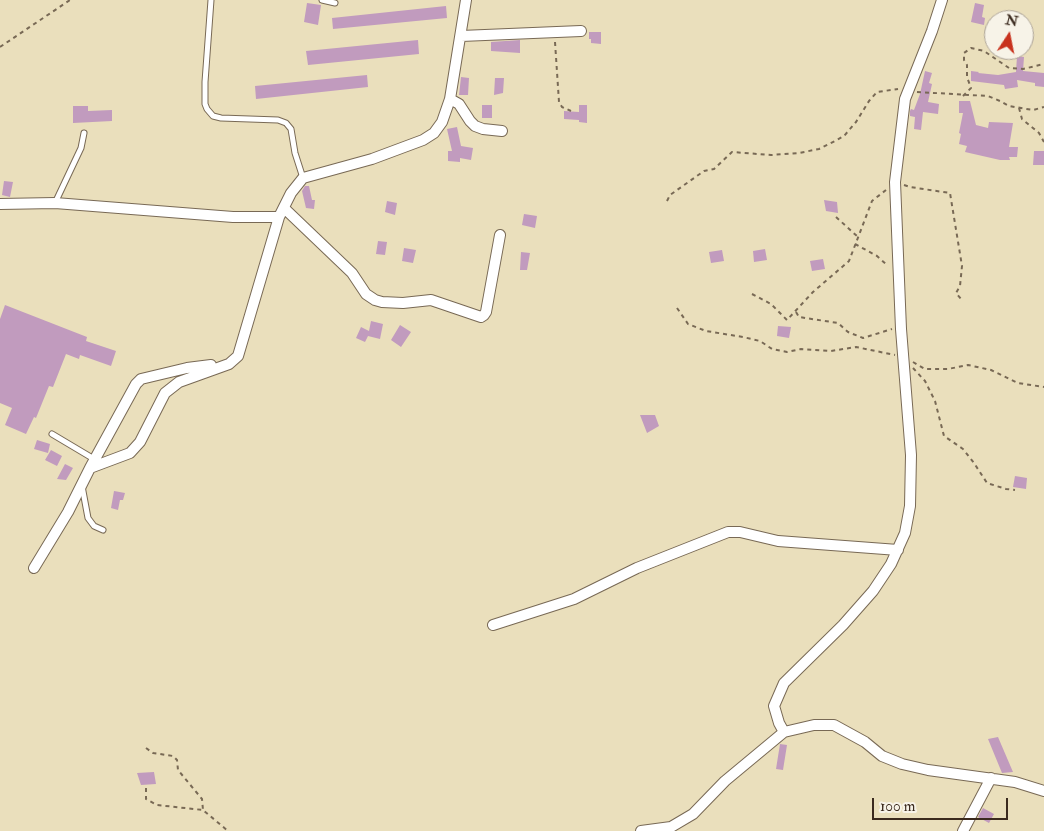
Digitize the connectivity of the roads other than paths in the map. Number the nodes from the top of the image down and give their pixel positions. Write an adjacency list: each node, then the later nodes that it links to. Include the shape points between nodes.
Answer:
1 (211, 0): 11 (lane, via 205,82 207,110 221,118 286,123 291,129)
2 (322, 0): 5 (lane)
3 (466, 0): 7 (street)
4 (942, 0): 21 (street, via 907,91 896,182 901,326 911,456 910,506)
5 (335, 3)
6 (581, 31): 7 (street)
7 (461, 36): 8 (street)
8 (450, 99): 9 (street, via 459,104 475,126); 11 (street, via 438,128 423,140 372,159)
9 (502, 131)
10 (84, 133): 13 (lane, via 81,148)
11 (303, 178): 14 (street)
12 (0, 204): 13 (street)
13 (55, 204): 14 (street, via 233,217)
14 (282, 212): 15 (street, via 352,273 366,294 375,300 398,303 431,300 481,317 486,312); 16 (street, via 240,352)
15 (500, 235)
16 (229, 364): 18 (street, via 179,382 165,393 140,442 130,453); 18 (street, via 187,368 141,379)
17 (52, 434): 18 (lane)
18 (92, 463): 19 (street)
19 (82, 485): 20 (lane, via 88,518); 22 (street)
20 (103, 530)
21 (898, 550): 23 (street, via 778,541 728,532 637,568 574,599); 24 (street, via 873,591 784,683 774,706)
22 (34, 568)
23 (493, 625)
24 (784, 732): 25 (street, via 814,725 834,725 865,742 882,756 902,764); 27 (street)
25 (991, 778): 26 (street); 29 (street)
26 (1044, 790)
27 (672, 829): 28 (street)
28 (641, 831)
29 (963, 831)

